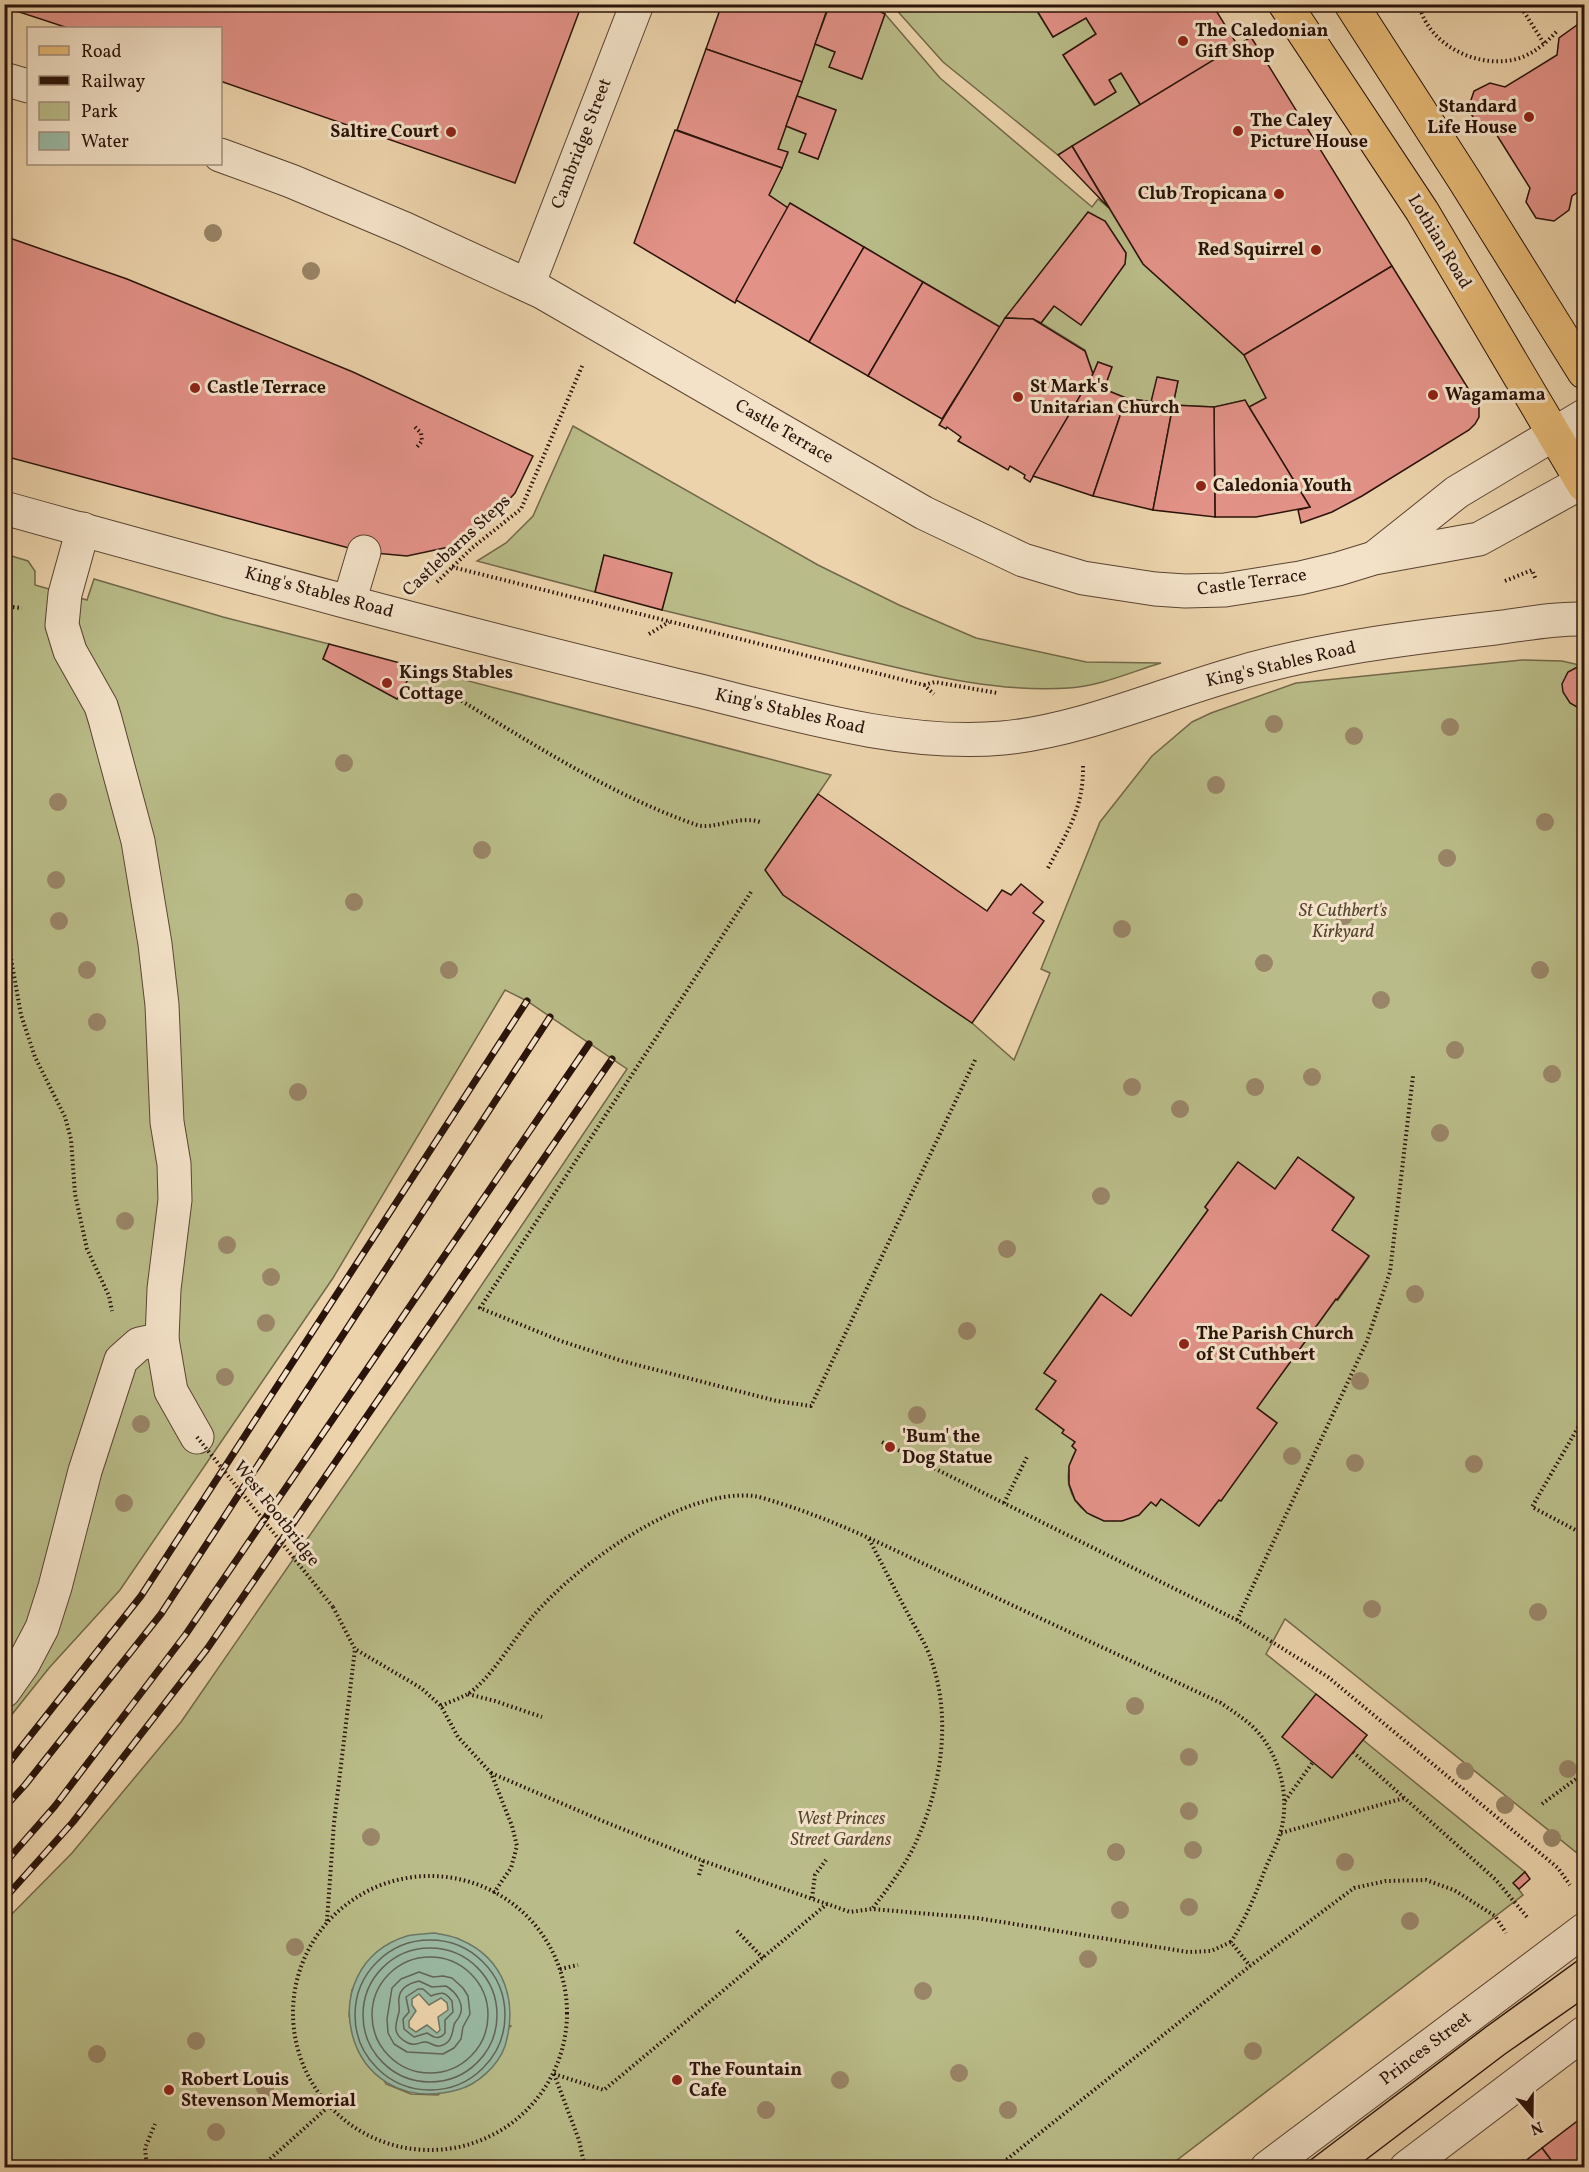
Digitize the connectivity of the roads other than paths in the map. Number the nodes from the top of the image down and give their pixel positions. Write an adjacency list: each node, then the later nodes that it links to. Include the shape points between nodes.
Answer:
1 (637, 4): 7 (street, Cambridge Street)
2 (1285, 4): 10 (main road, Lothian Road, via 1422,211)
3 (1351, 4): 8 (main road)
4 (4, 79): 5 (street)
5 (27, 86)
6 (222, 156): 7 (street, Castle Terrace, via 405,229)
7 (528, 285): 15 (street, Castle Terrace, via 924,513 1023,560 1083,578 1185,591 1225,590 1300,578)
8 (1584, 372)
9 (1584, 416): 10 (street, Castle Terrace)
10 (1555, 435): 11 (main road, Lothian Road); 15 (street, Castle Terrace, via 1457,492)
11 (1584, 482): 15 (street, Castle Terrace, via 1479,539)
12 (4, 508): 13 (street, King's Stables Road)
13 (83, 529): 16 (street, King's Stables Road); 18 (street, via 65,594 62,626 70,651 101,706 138,841 162,1005 175,1200)
14 (363, 552): 16 (street)
15 (1374, 558)
16 (349, 602): 17 (street, King's Stables Road, via 846,726 946,740 1003,739 1040,733 1303,656 1431,634 1551,619)
17 (1584, 619)
18 (162, 1339): 19 (street, via 171,1391); 20 (street, via 139,1344 121,1360 42,1628)
19 (197, 1437)
20 (4, 1690)
21 (1584, 1930): 23 (street, Princes Street)
22 (1584, 2033): 24 (street)
23 (1268, 2168)
24 (1406, 2168)

